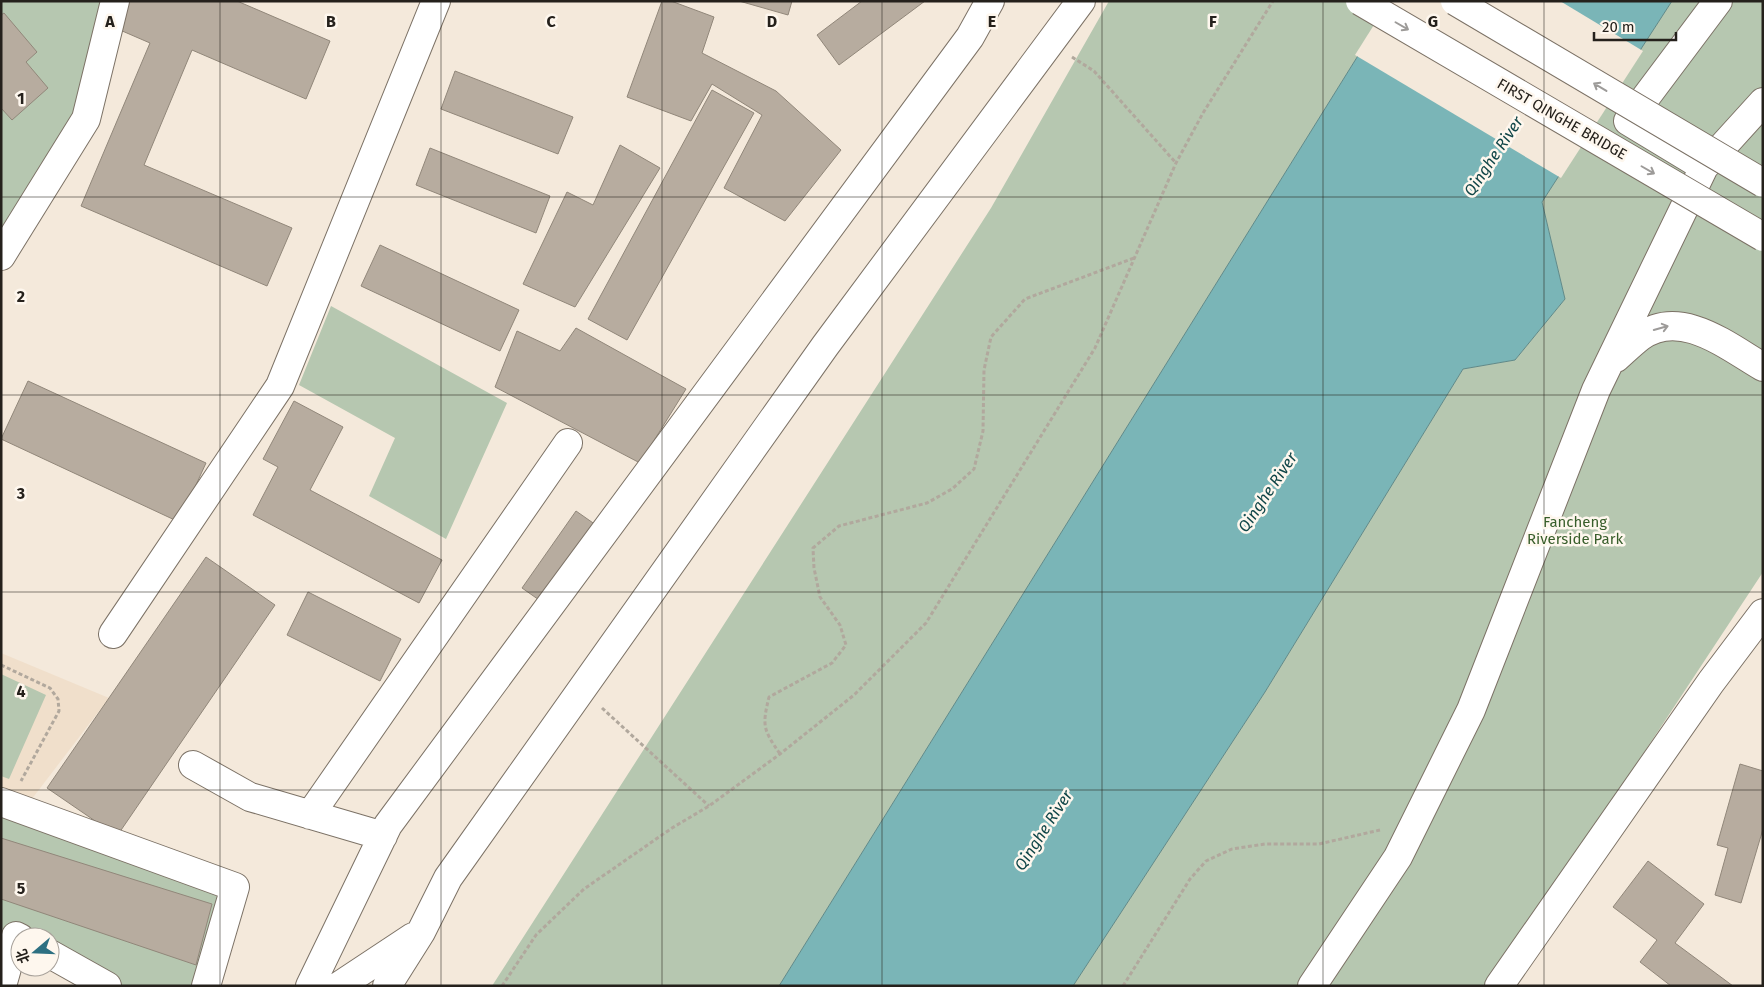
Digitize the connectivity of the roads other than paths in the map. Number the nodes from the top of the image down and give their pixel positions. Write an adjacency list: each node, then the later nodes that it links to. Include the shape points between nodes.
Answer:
1 (115, 1): 12 (street, via 86,118)
2 (436, 1): 17 (street, via 280,386)
3 (990, 1): 21 (street, via 970,37)
4 (1081, 1): 22 (street, via 825,346 448,878)
5 (1360, 1): 11 (street, FIRST QINGHE BRIDGE, one-way to 11, bridge)
6 (1455, 1): 10 (street, one-way to 6, bridge)
7 (1718, 1): 9 (street, via 1628,121)
8 (1763, 102): 9 (street)
9 (1704, 167): 13 (street)
10 (1763, 183)
11 (1763, 237)
12 (1, 256)
13 (1608, 366): 14 (street, one-way to 14, via 1641,336 1661,327 1678,325 1701,331); 31 (street, via 1471,710 1398,857)
14 (1763, 367)
15 (568, 443): 20 (street)
16 (1763, 613): 32 (street, via 1711,682)
17 (113, 634)
18 (193, 765): 20 (street, via 250,797)
19 (10, 794): 27 (street, via 235,887)
20 (310, 814): 21 (street)
21 (383, 836): 28 (street)
22 (421, 932): 29 (street); 30 (street)
23 (10, 957): 25 (street)
24 (60, 960): 26 (street)
25 (2, 986)
26 (107, 986)
27 (206, 986)
28 (310, 986)
29 (340, 986)
30 (387, 986)
31 (1312, 986)
32 (1499, 986)

